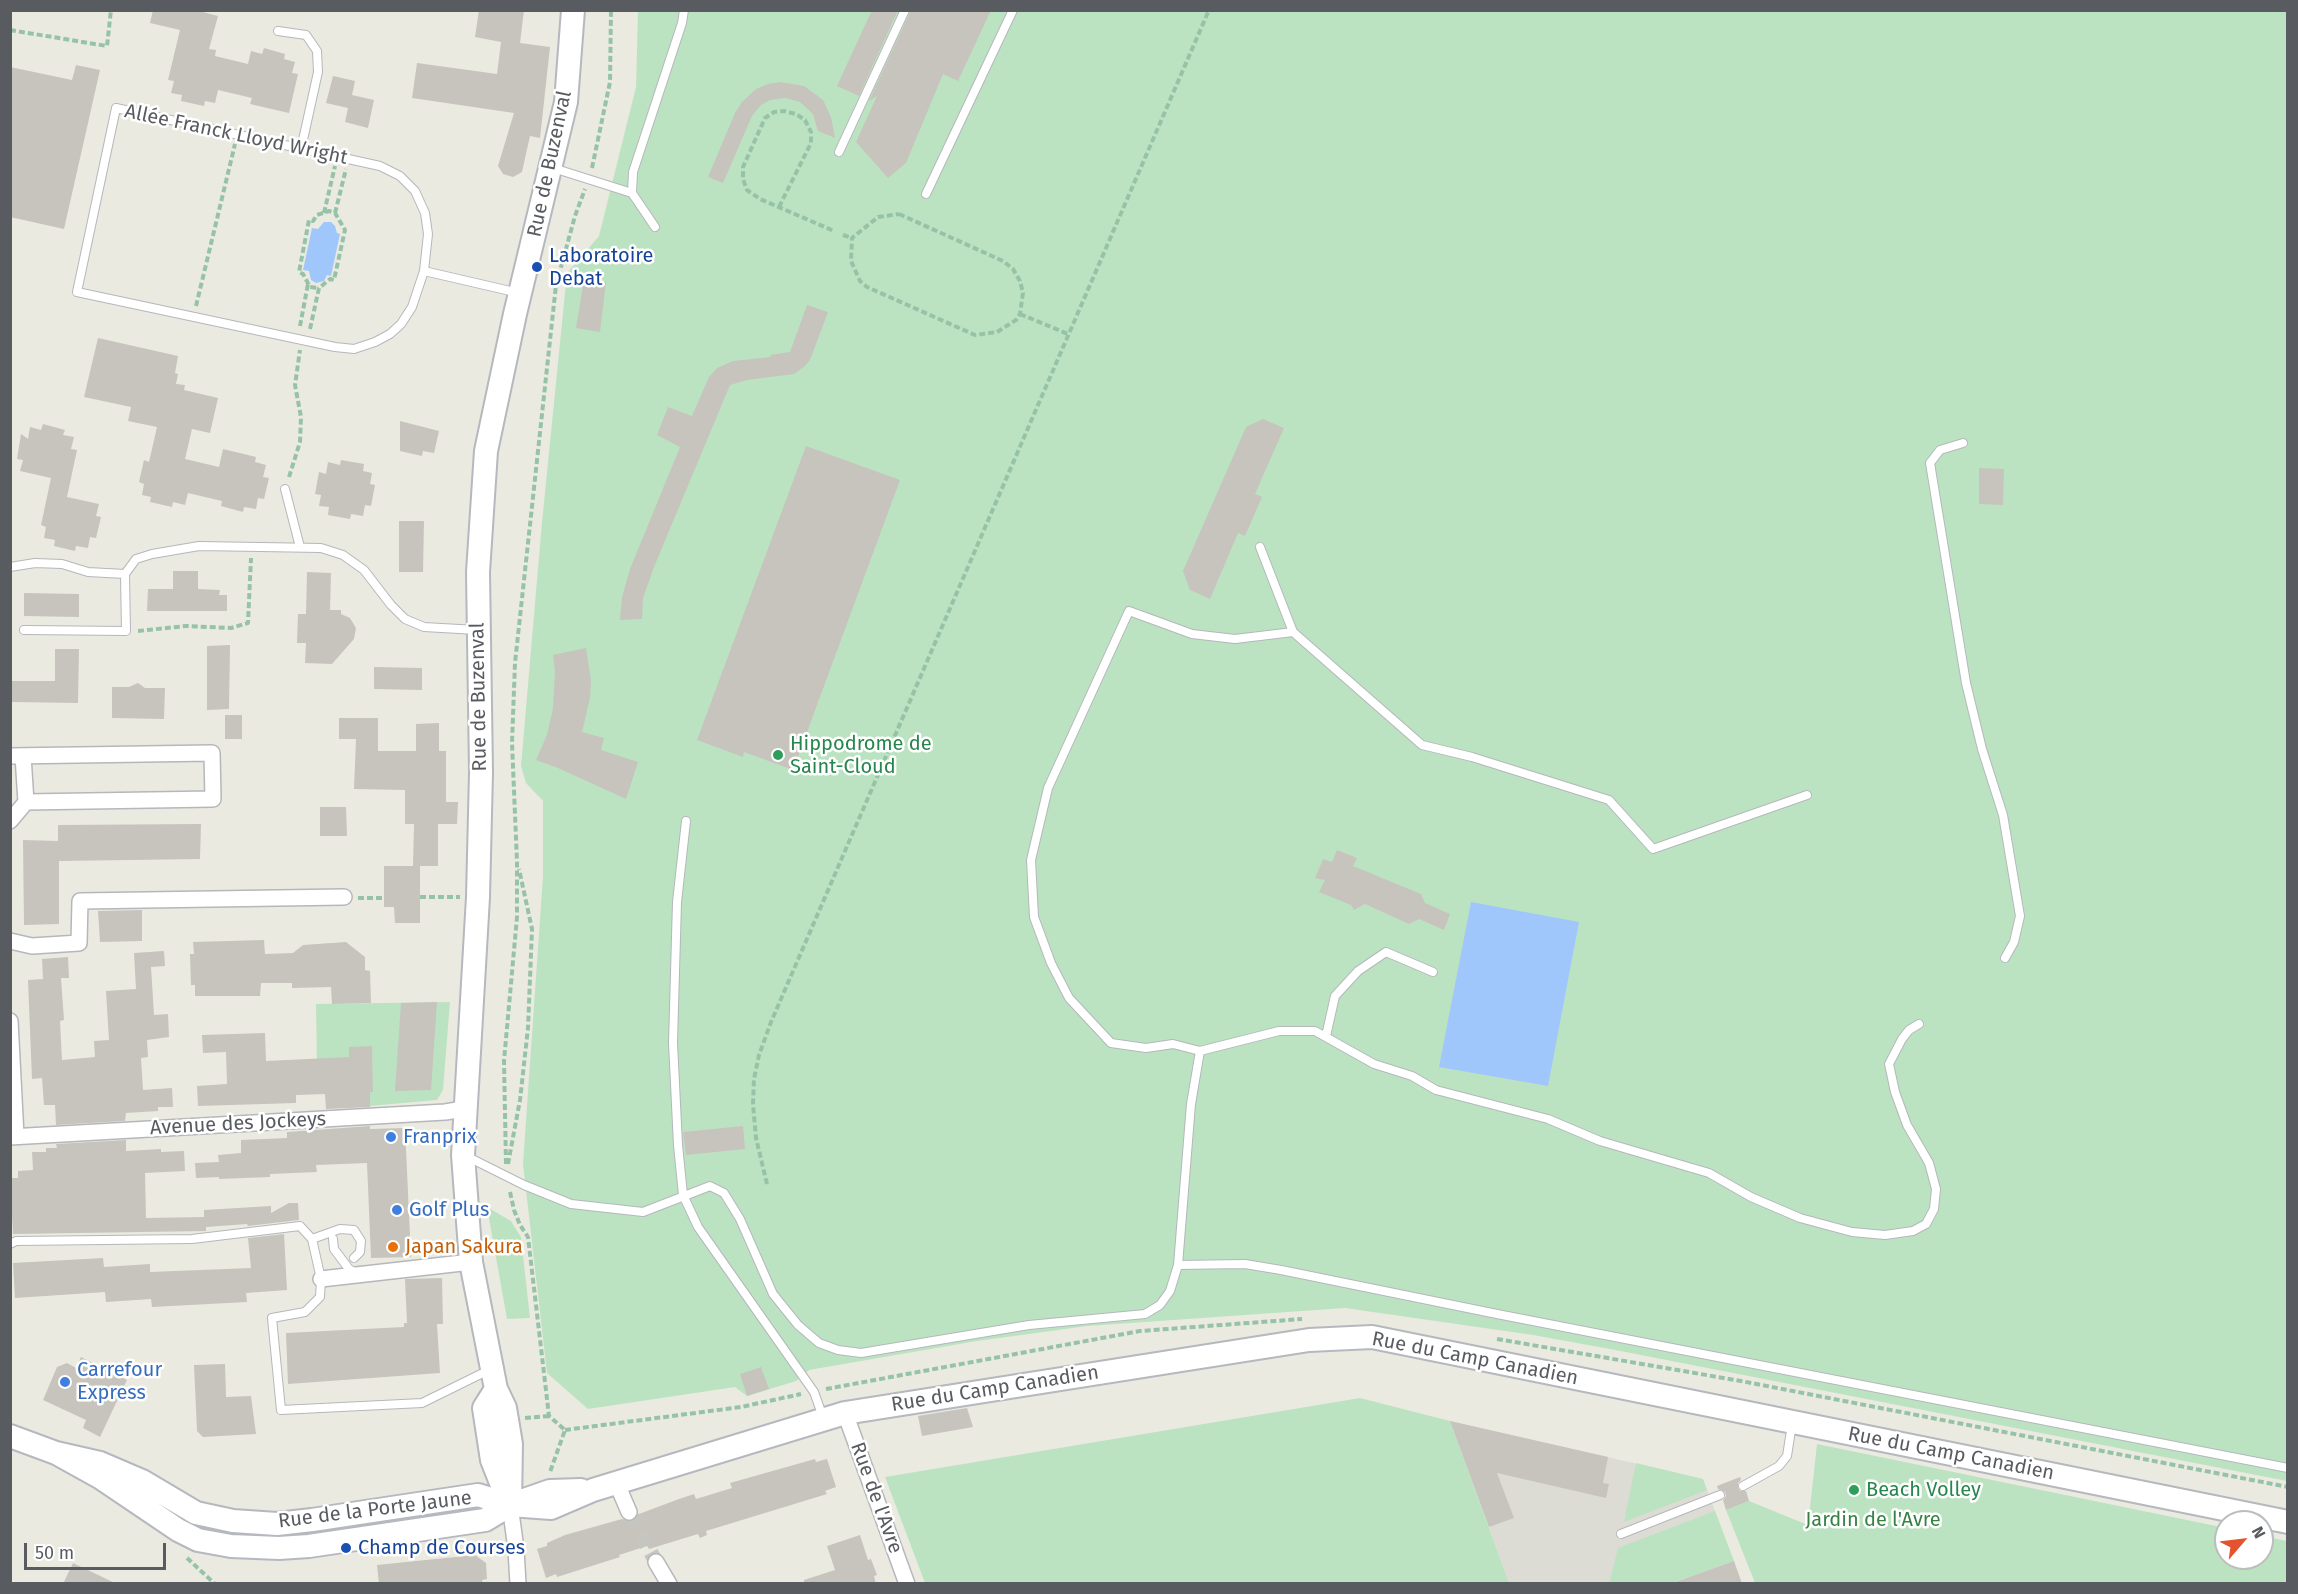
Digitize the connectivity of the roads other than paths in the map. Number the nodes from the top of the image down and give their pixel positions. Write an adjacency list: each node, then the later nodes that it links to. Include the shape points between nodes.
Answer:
1 (573, 10): 8 (main road, Rue de Buzenval, via 566,102)
2 (684, 10): 9 (lane, via 633,172)
3 (904, 10): 7 (lane)
4 (1013, 10): 10 (lane)
5 (278, 31): 6 (lane, via 306,36 317,51 318,72)
6 (301, 149): 12 (lane, Allée Franck Lloyd Wright, via 380,166 400,176 415,191 425,213 428,234); 12 (lane, Allée Franck Lloyd Wright, via 116,108 77,292 354,349 375,342 401,324 412,308)
7 (839, 152)
8 (550, 167): 9 (lane); 13 (main road, Rue de Buzenval)
9 (632, 193): 11 (lane)
10 (926, 194)
11 (655, 227)
12 (423, 271): 13 (lane)
13 (520, 294): 21 (main road, Rue de Buzenval, via 486,451)
14 (1963, 443): 30 (lane, via 1940,450 1930,463 1966,683 2003,815 2020,916 2014,942)
15 (285, 489): 16 (lane)
16 (300, 547): 19 (lane, via 200,546 136,559); 21 (lane, via 343,555 364,570 405,619 424,627)
17 (1260, 547): 22 (lane)
18 (10, 567): 19 (lane, via 62,564 88,572)
19 (125, 574): 20 (lane, via 126,631)
20 (24, 630)
21 (478, 630): 36 (main road, Rue de Buzenval, via 478,897)
22 (1293, 632): 24 (lane, via 1422,745 1609,800 1653,849); 35 (lane, via 1235,639 1192,634 1129,611 1048,788 1031,860 1034,917 1069,998 1091,1023 1111,1043 1146,1048 1173,1044)
23 (17, 756): 25 (street); 25 (street, via 212,753 213,799)
24 (1807, 795)
25 (26, 802): 26 (street)
26 (10, 821)
27 (686, 821): 39 (lane, via 677,902 673,1043)
28 (344, 897): 29 (street, via 80,901 79,943 32,946)
29 (10, 941)
30 (2005, 958)
31 (1433, 972): 34 (lane, via 1386,952 1358,971 1335,996)
32 (10, 1022): 37 (street)
33 (1919, 1024): 34 (lane, via 1902,1039 1889,1064 1894,1092 1907,1125 1929,1163 1936,1189 1934,1209 1926,1224 1913,1231 1885,1235 1852,1232 1800,1218 1708,1173 1600,1140 1548,1119 1436,1090 1374,1064)
34 (1326, 1036): 35 (lane, via 1316,1031 1279,1031)
35 (1200, 1051): 45 (lane, via 1191,1104)
36 (464, 1109): 37 (street, Avenue des Jockeys); 38 (main road, Rue de Buzenval)
37 (13, 1137)
38 (463, 1155): 39 (lane, via 571,1204 643,1212); 44 (main road, Rue de Buzenval)
39 (683, 1196): 45 (lane, via 710,1186 724,1193 740,1219 772,1293 798,1325 819,1343 838,1350 861,1353 1029,1325 1145,1314 1160,1305 1170,1291); 49 (lane, via 698,1227 801,1376)
40 (312, 1239): 42 (lane, via 300,1226 192,1239); 43 (lane, via 340,1229 354,1230 362,1241); 47 (lane)
41 (333, 1239): 46 (lane, via 334,1249 349,1269)
42 (10, 1244)
43 (354, 1258)
44 (471, 1262): 46 (street); 48 (main road, Rue de Buzenval)
45 (1178, 1264): 52 (lane, via 1245,1263)
46 (359, 1275): 47 (street)
47 (321, 1280): 48 (lane, via 320,1297 305,1312 272,1318 281,1410 423,1403)
48 (494, 1379): 56 (main road, Rue de Buzenval, via 505,1408 511,1443)
49 (834, 1416): 50 (main road, Rue du Camp Canadien, via 1309,1340 1372,1337); 53 (main road, Rue du Camp Canadien); 63 (street, Rue de l'Avre)
50 (1793, 1423): 54 (lane, via 1787,1456 1779,1466); 58 (main road, Rue du Camp Canadien)
51 (10, 1436): 56 (main road, Rue de la Porte Jaune, via 56,1454 100,1463 142,1481 196,1513 233,1521 277,1524 478,1496)
52 (2288, 1468)
53 (617, 1484): 56 (main road, Rue du Camp Canadien, via 551,1508); 57 (street)
54 (1743, 1486)
55 (1720, 1495): 59 (lane)
56 (510, 1505): 61 (street, Rue de Buzenval)
57 (629, 1512)
58 (2288, 1522)
59 (1621, 1534)
60 (656, 1562): 62 (street)
61 (518, 1584)
62 (669, 1584)
63 (907, 1584)

